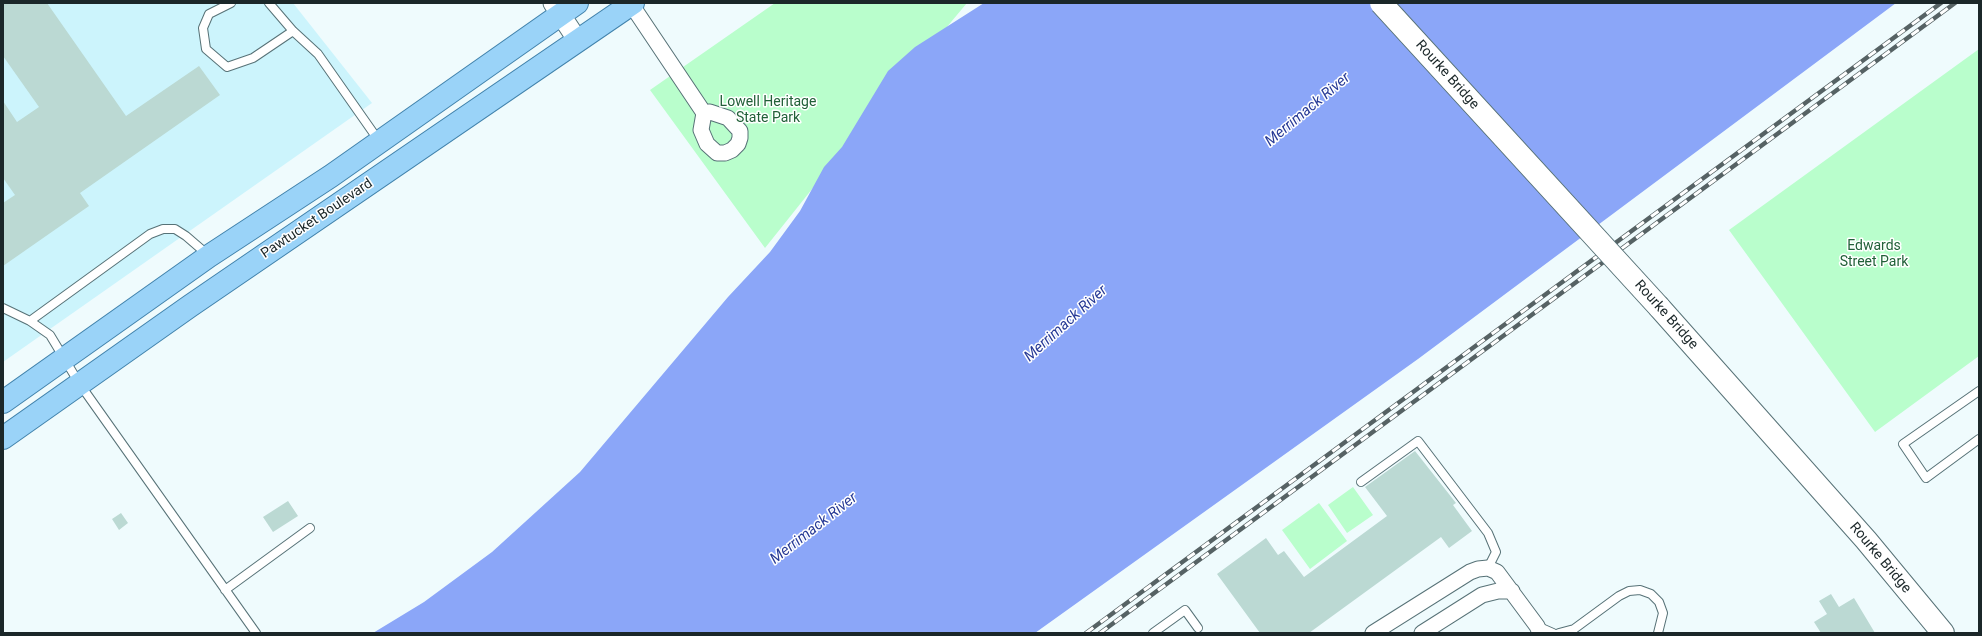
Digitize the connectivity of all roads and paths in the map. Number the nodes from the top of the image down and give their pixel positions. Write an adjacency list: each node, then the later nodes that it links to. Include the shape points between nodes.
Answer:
1 (231, 3): 6 (lane, via 209,14 203,28 206,49 228,67 253,58)
2 (269, 3): 6 (lane)
3 (632, 3): 7 (main road, Pawtucket Boulevard); 8 (street)
4 (1381, 3): 33 (main road, Rourke Bridge, bridge, via 1659,307 1866,540)
5 (563, 7): 7 (street); 9 (main road, Pawtucket Boulevard)
6 (293, 31): 9 (lane, via 318,54)
7 (578, 41): 14 (main road, Pawtucket Boulevard)
8 (704, 113)
9 (380, 142): 10 (main road, Pawtucket Boulevard)
10 (209, 256): 12 (lane, via 175,229 157,231); 13 (main road, Pawtucket Boulevard)
11 (3, 308): 12 (lane)
12 (30, 321): 13 (lane, via 50,335)
13 (63, 358): 14 (lane); 16 (main road, Pawtucket Boulevard)
14 (80, 384): 17 (main road, Pawtucket Boulevard); 22 (lane)
15 (1979, 391): 18 (lane, via 1903,444 1926,478)
16 (3, 402)
17 (3, 438)
18 (1979, 439)
19 (1361, 482): 21 (lane, via 1418,441 1488,533 1496,552)
20 (310, 528): 22 (lane)
21 (1488, 568): 23 (street, via 1497,572); 28 (street, via 1470,572)
22 (225, 590): 26 (lane)
23 (1512, 591): 25 (street); 29 (street, via 1482,595)
24 (1198, 628): 27 (lane, via 1184,610)
25 (1539, 629): 30 (lane)
26 (256, 633)
27 (1153, 633)
28 (1373, 633)
29 (1422, 633)
30 (1553, 633)
31 (1560, 633): 32 (lane, via 1574,629 1619,596 1629,591 1640,590 1651,594 1659,602 1663,613)
32 (1658, 633)
33 (1943, 633)

